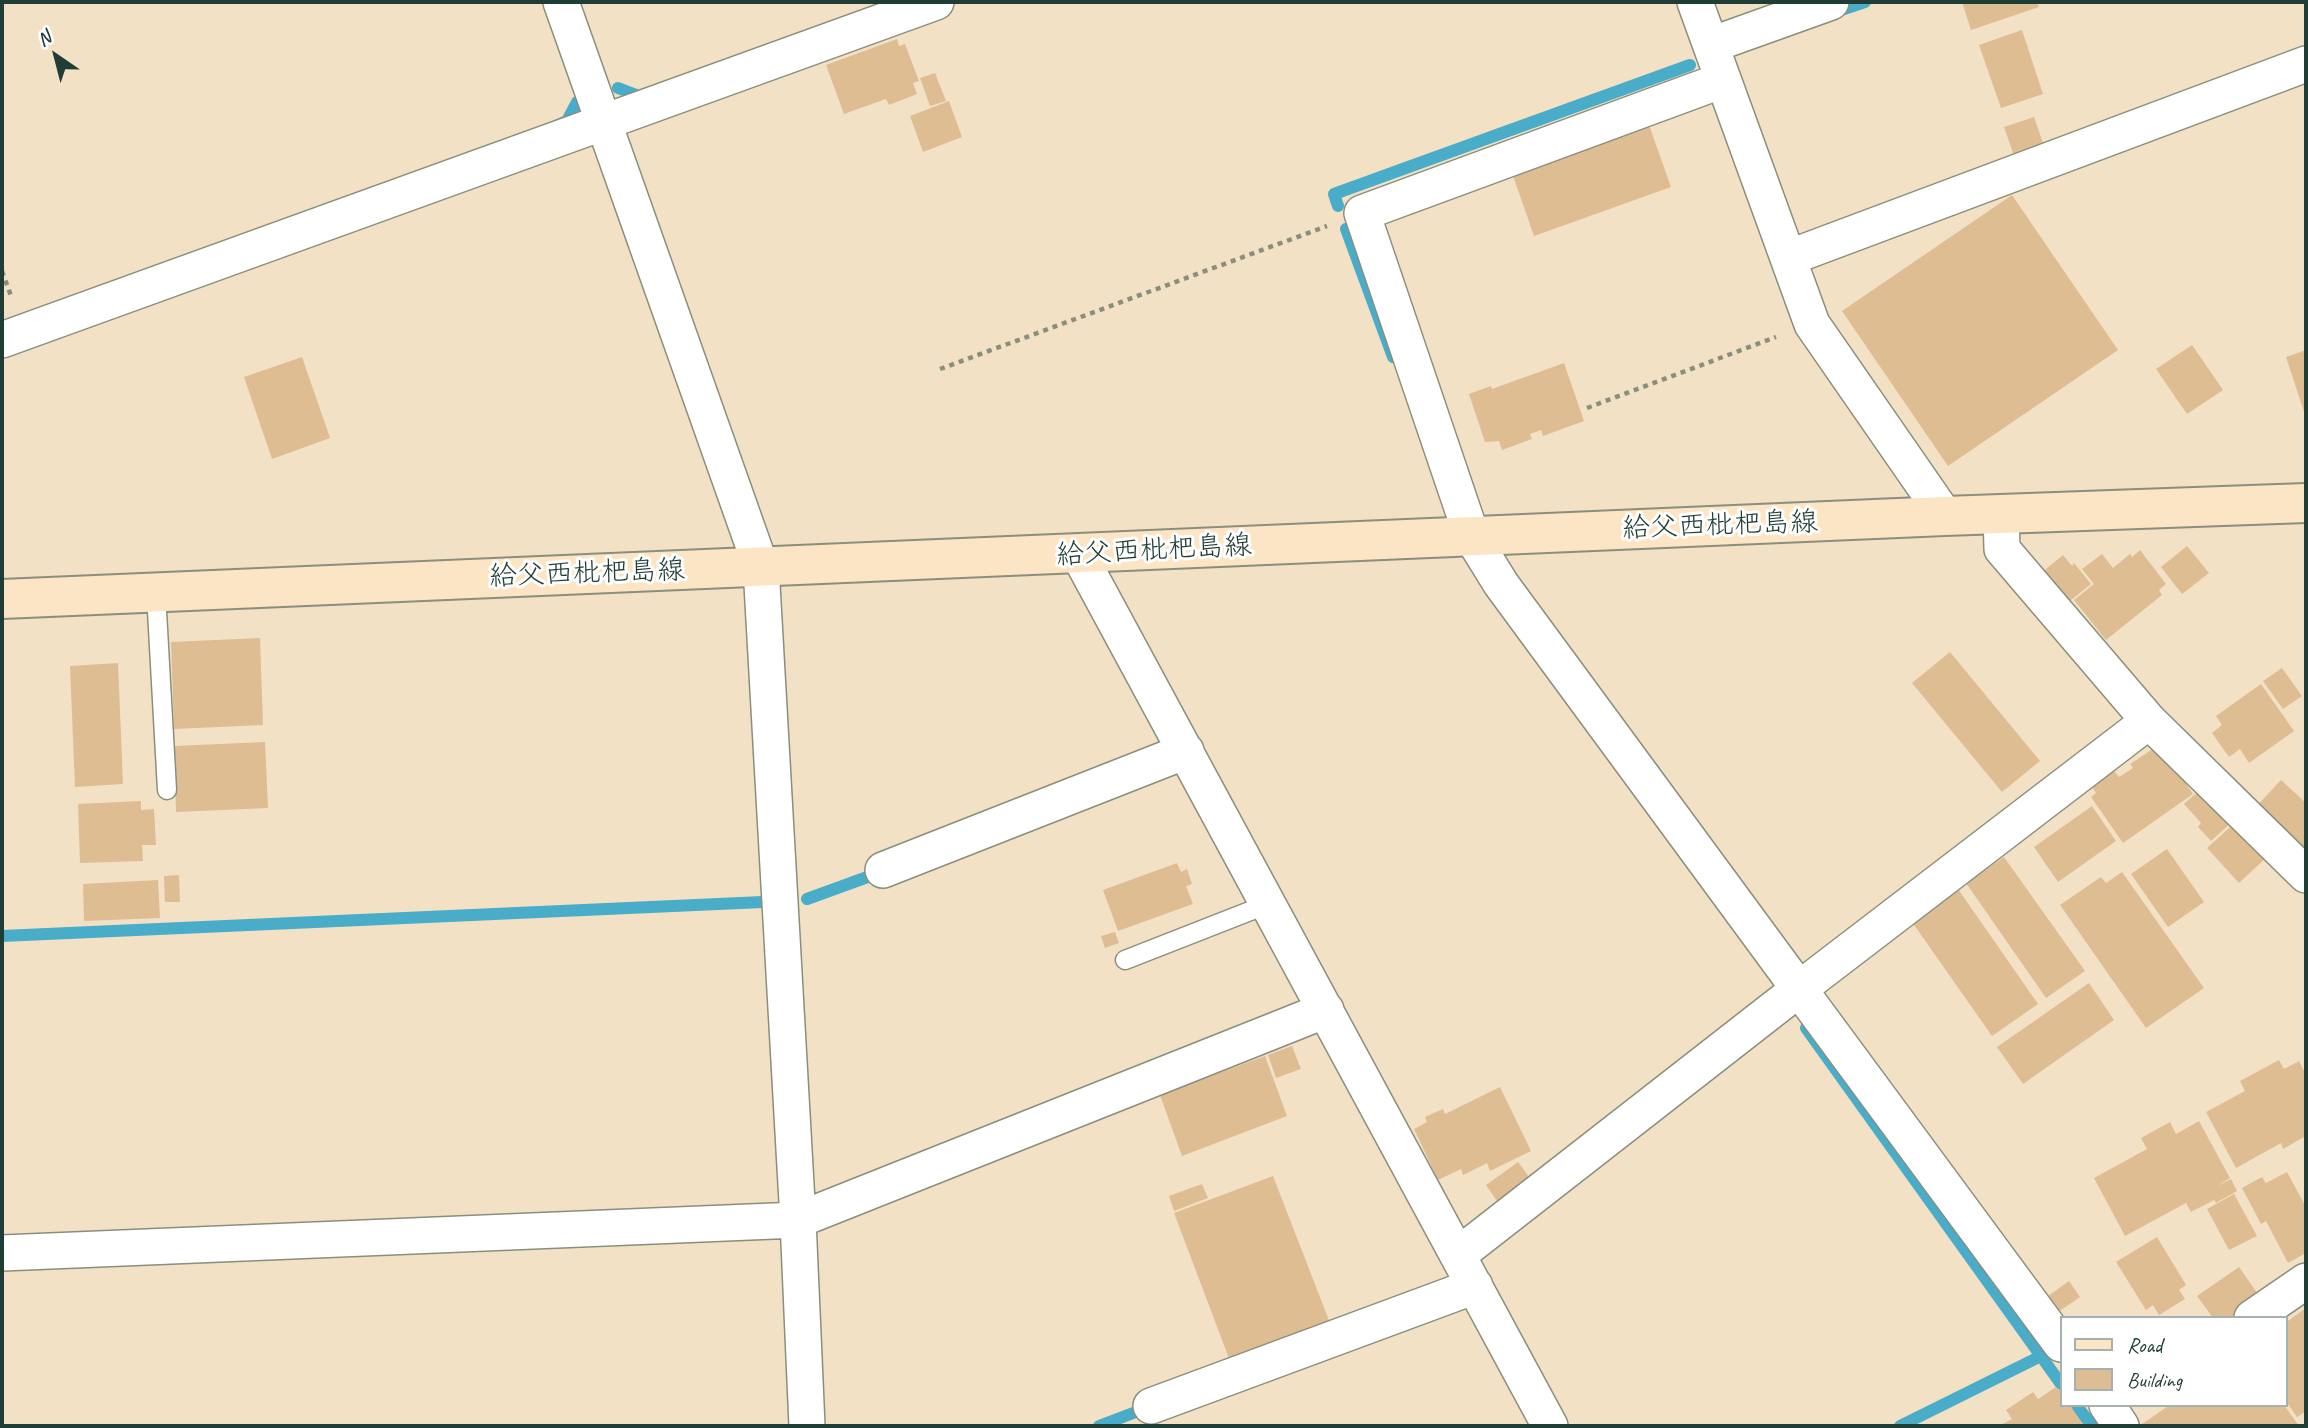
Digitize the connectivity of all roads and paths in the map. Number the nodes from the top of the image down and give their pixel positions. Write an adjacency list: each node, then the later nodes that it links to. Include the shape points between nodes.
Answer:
1 (561, 2): 8 (street)
2 (936, 2): 8 (street)
3 (1695, 2): 5 (street)
4 (1831, 2): 5 (street)
5 (1711, 45): 7 (street)
6 (2306, 64): 10 (street)
7 (1723, 80): 9 (street); 10 (street)
8 (603, 121): 12 (street); 20 (street)
9 (1362, 213): 13 (path); 18 (street)
10 (1788, 258): 11 (street)
11 (1812, 324): 14 (path); 17 (street)
12 (2, 340)
13 (940, 369)
14 (1587, 408)
15 (2306, 503): 16 (main road, 給父西枇杷島線)
16 (2001, 514): 17 (main road, 給父西枇杷島線); 23 (street, via 2002,549)
17 (1945, 516): 18 (main road, 給父西枇杷島線)
18 (1472, 537): 19 (main road, 給父西枇杷島線); 30 (street, via 1501,584)
19 (1079, 555): 20 (main road, 給父西枇杷島線); 24 (street)
20 (761, 567): 21 (main road, 給父西枇杷島線); 32 (street)
21 (156, 593): 22 (main road, 給父西枇杷島線); 25 (lane)
22 (2, 599)
23 (2149, 721): 27 (street); 30 (street)
24 (1186, 751): 26 (street); 28 (street)
25 (167, 790)
26 (883, 870)
27 (2306, 875)
28 (1268, 904): 29 (lane); 31 (street)
29 (1125, 960)
30 (1799, 989): 34 (street); 38 (street)
31 (1326, 1010): 32 (street); 34 (street)
32 (798, 1220): 33 (street); 40 (street)
33 (2, 1253)
34 (1458, 1255): 36 (street)
35 (2306, 1281): 37 (street)
36 (1475, 1286): 39 (street); 41 (street)
37 (2255, 1316)
38 (2060, 1342)
39 (1151, 1406)
40 (807, 1426)
41 (1550, 1426)

